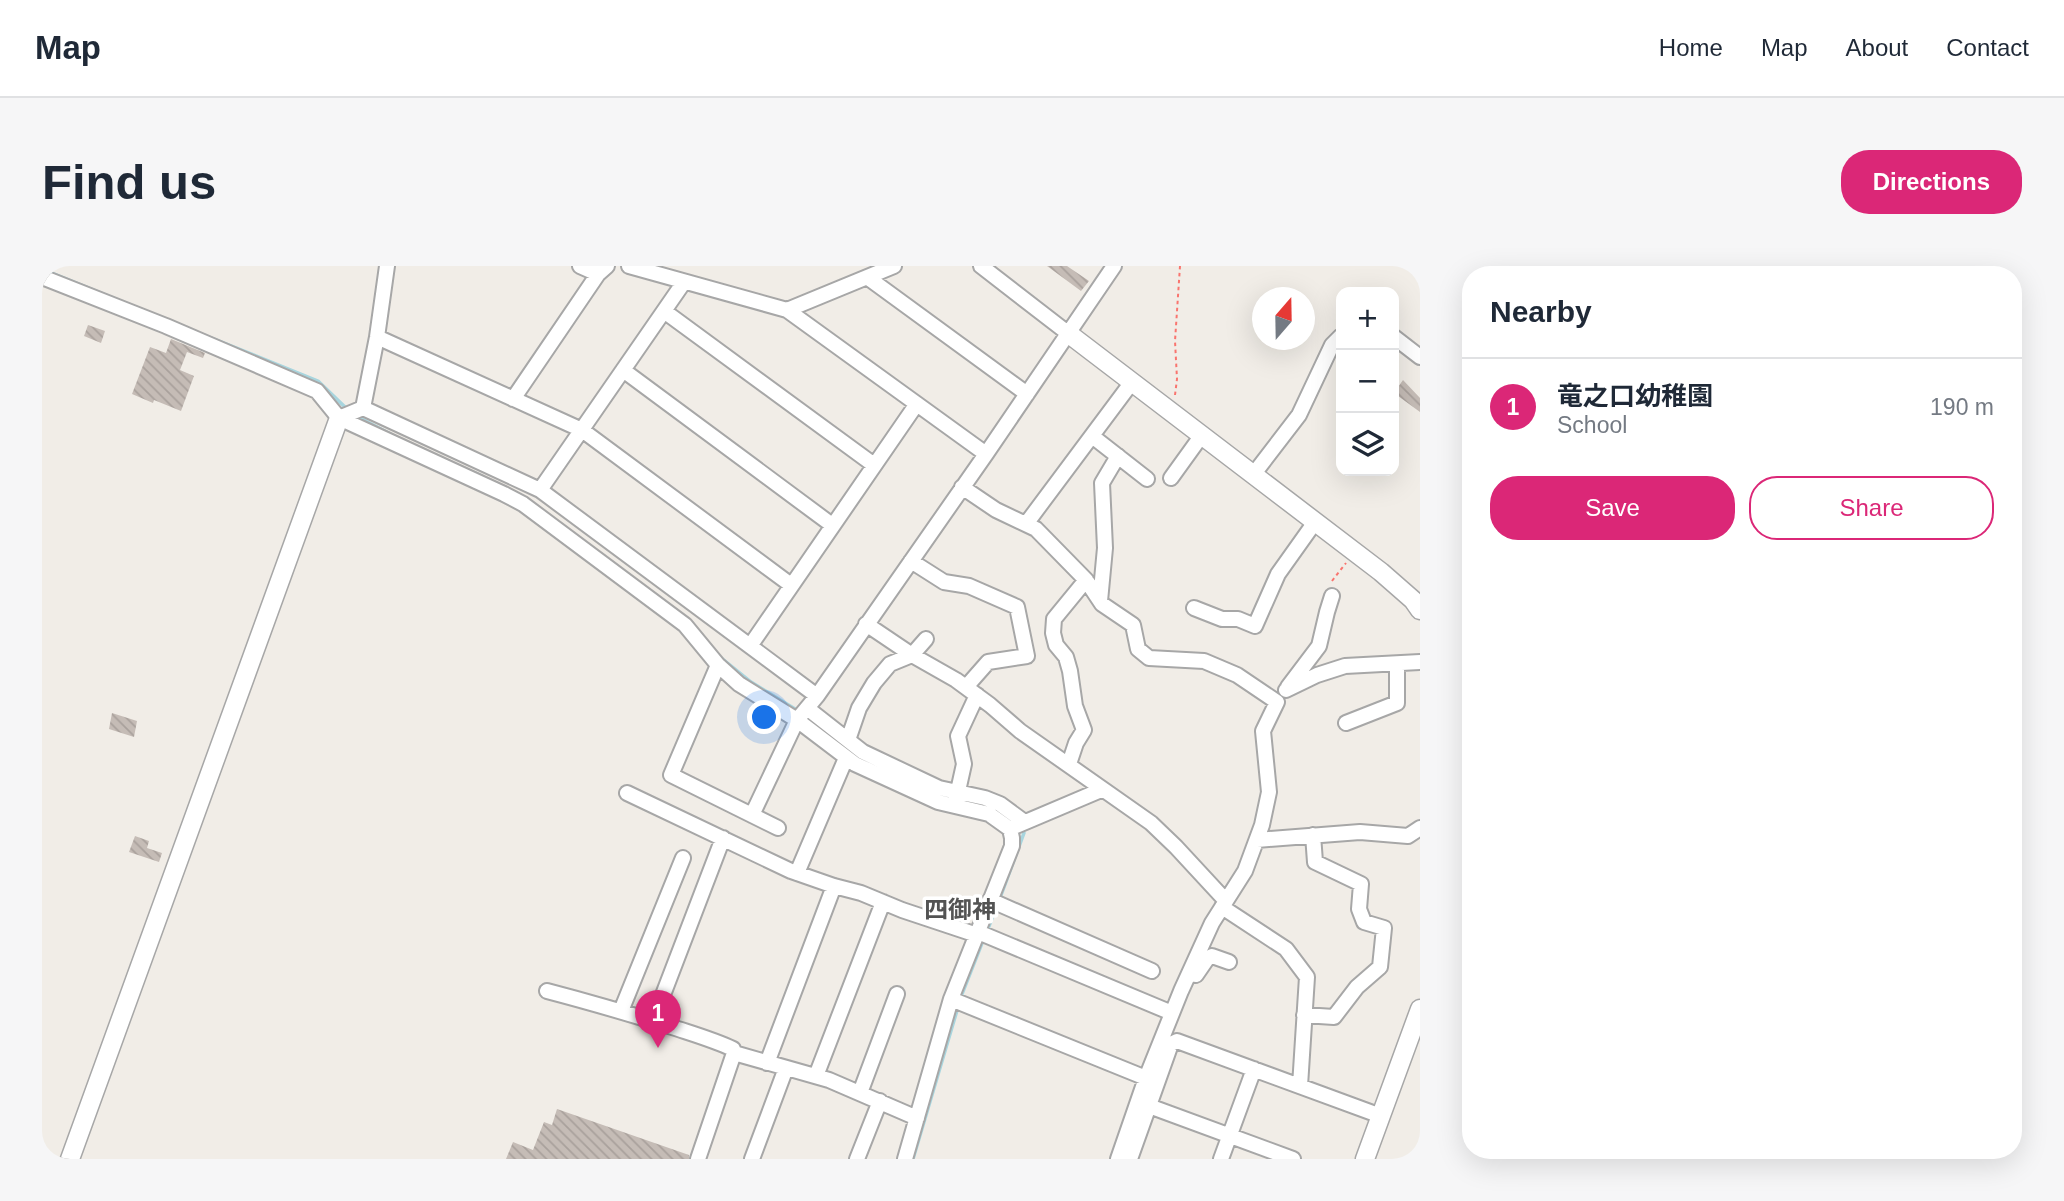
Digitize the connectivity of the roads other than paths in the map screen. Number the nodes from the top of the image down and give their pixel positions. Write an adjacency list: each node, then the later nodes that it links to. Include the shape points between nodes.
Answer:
1 (387, 266): 14 (street)
2 (580, 266): 7 (street)
3 (629, 266): 10 (street)
4 (894, 266): 9 (street)
5 (981, 266): 13 (street)
6 (1114, 266): 13 (street)
7 (603, 270): 21 (street)
8 (42, 277): 24 (street, via 317,391)
9 (867, 277): 11 (street); 20 (street)
10 (684, 282): 11 (street); 12 (street)
11 (787, 310): 22 (street)
12 (664, 311): 18 (street); 30 (street)
13 (1069, 334): 19 (street); 20 (street)
14 (377, 337): 21 (street); 23 (street)
15 (1336, 341): 31 (street, via 1299,415)
16 (1399, 341): 17 (street)
17 (1420, 356)
18 (623, 370): 25 (street); 38 (street)
19 (1132, 382): 26 (street); 27 (street)
20 (1027, 394): 28 (street)
21 (513, 399): 25 (street)
22 (916, 405): 28 (street); 30 (street)
23 (363, 408): 24 (street); 35 (street)
24 (339, 418): 52 (street, via 523,504 685,625); 103 (street)
25 (582, 430): 35 (street); 41 (street)
26 (1202, 435): 31 (street); 32 (street)
27 (1091, 436): 29 (street); 37 (street)
28 (986, 454): 34 (street)
29 (1118, 457): 33 (street); 43 (street, via 1102,483 1105,548)
30 (874, 465): 38 (street)
31 (1253, 475): 36 (street)
32 (1171, 478)
33 (1147, 479)
34 (962, 487): 37 (street); 39 (street)
35 (540, 490): 48 (street)
36 (1315, 522): 44 (street, via 1278,574 1255,626); 45 (street, via 1381,572)
37 (1026, 524): 40 (street)
38 (832, 525): 41 (street)
39 (911, 561): 46 (street); 53 (street, via 944,582 969,586 1017,607 1027,656 988,662)
40 (1086, 580): 43 (street); 60 (street, via 1054,619 1056,645 1066,657 1084,730)
41 (791, 585): 48 (street)
42 (1332, 596): 54 (street, via 1319,646)
43 (1100, 601): 54 (street, via 1133,625 1138,649 1149,658 1204,661)
44 (1194, 608)
45 (1420, 610)
46 (866, 624): 49 (street); 55 (street)
47 (926, 639): 49 (street)
48 (750, 646): 55 (street)
49 (912, 655): 53 (street); 58 (street, via 890,664 874,683)
50 (1420, 662): 51 (street)
51 (1397, 664): 54 (street, via 1345,666 1317,675); 57 (street, via 1397,703)
52 (718, 665): 56 (street, via 739,684); 64 (street, via 671,775)
53 (971, 691): 60 (street); 63 (street, via 958,736 964,764)
54 (1281, 696): 70 (street, via 1263,731 1269,793)
55 (812, 702): 56 (street); 58 (street)
56 (797, 720): 59 (street); 64 (street)
57 (1346, 723)
58 (848, 740): 63 (street)
59 (846, 758): 63 (street, via 938,802); 72 (street)
60 (1069, 764): 61 (street)
61 (1101, 790): 65 (street); 76 (street, via 1176,846)
62 (627, 793): 69 (street)
63 (956, 800): 65 (street, via 985,798 1000,804)
64 (752, 815): 66 (street)
65 (1017, 825): 75 (street)
66 (778, 828)
67 (1420, 828): 68 (street, via 1408,836)
68 (1313, 835): 70 (street); 87 (street, via 1315,862 1361,884 1359,909 1364,922 1384,928 1381,967 1357,987 1334,1017)
69 (723, 838): 72 (street); 88 (street)
70 (1257, 840): 76 (street, via 1245,871)
71 (683, 858): 85 (street)
72 (797, 873): 73 (street)
73 (834, 886): 74 (street); 91 (street)
74 (883, 902): 77 (street); 94 (street)
75 (997, 903): 77 (street); 79 (street)
76 (1224, 904): 81 (street); 87 (street, via 1286,949 1307,977)
77 (982, 934): 83 (street); 86 (street)
78 (1229, 962): 81 (street, via 1207,958)
79 (1152, 971)
80 (547, 991): 85 (street)
81 (1181, 991): 86 (street)
82 (897, 994): 97 (street)
83 (957, 1002): 95 (street); 101 (street)
84 (1420, 1009): 89 (street)
85 (621, 1011): 88 (street)
86 (1172, 1013): 95 (street)
87 (1304, 1015): 96 (street)
88 (653, 1021): 90 (street, via 722,1044)
89 (1416, 1031): 100 (street)
90 (734, 1053): 91 (street); 104 (street)
91 (767, 1063): 92 (street)
92 (786, 1068): 94 (street); 105 (street)
93 (1254, 1069): 96 (street); 99 (street, via 1177,1041 1171,1044); 102 (street)
94 (816, 1076): 97 (street)
95 (1146, 1078): 108 (street)
96 (1300, 1086): 100 (street)
97 (860, 1093): 98 (street)
98 (880, 1101): 101 (street); 106 (street)
99 (1149, 1106): 102 (street); 109 (street)
100 (1381, 1116): 112 (street)
101 (918, 1118): 107 (street)
102 (1230, 1136): 110 (street); 111 (street)
103 (70, 1159)
104 (698, 1159)
105 (752, 1159)
106 (857, 1159)
107 (905, 1159)
108 (1118, 1159)
109 (1130, 1159)
110 (1222, 1159)
111 (1293, 1159)
112 (1365, 1159)

